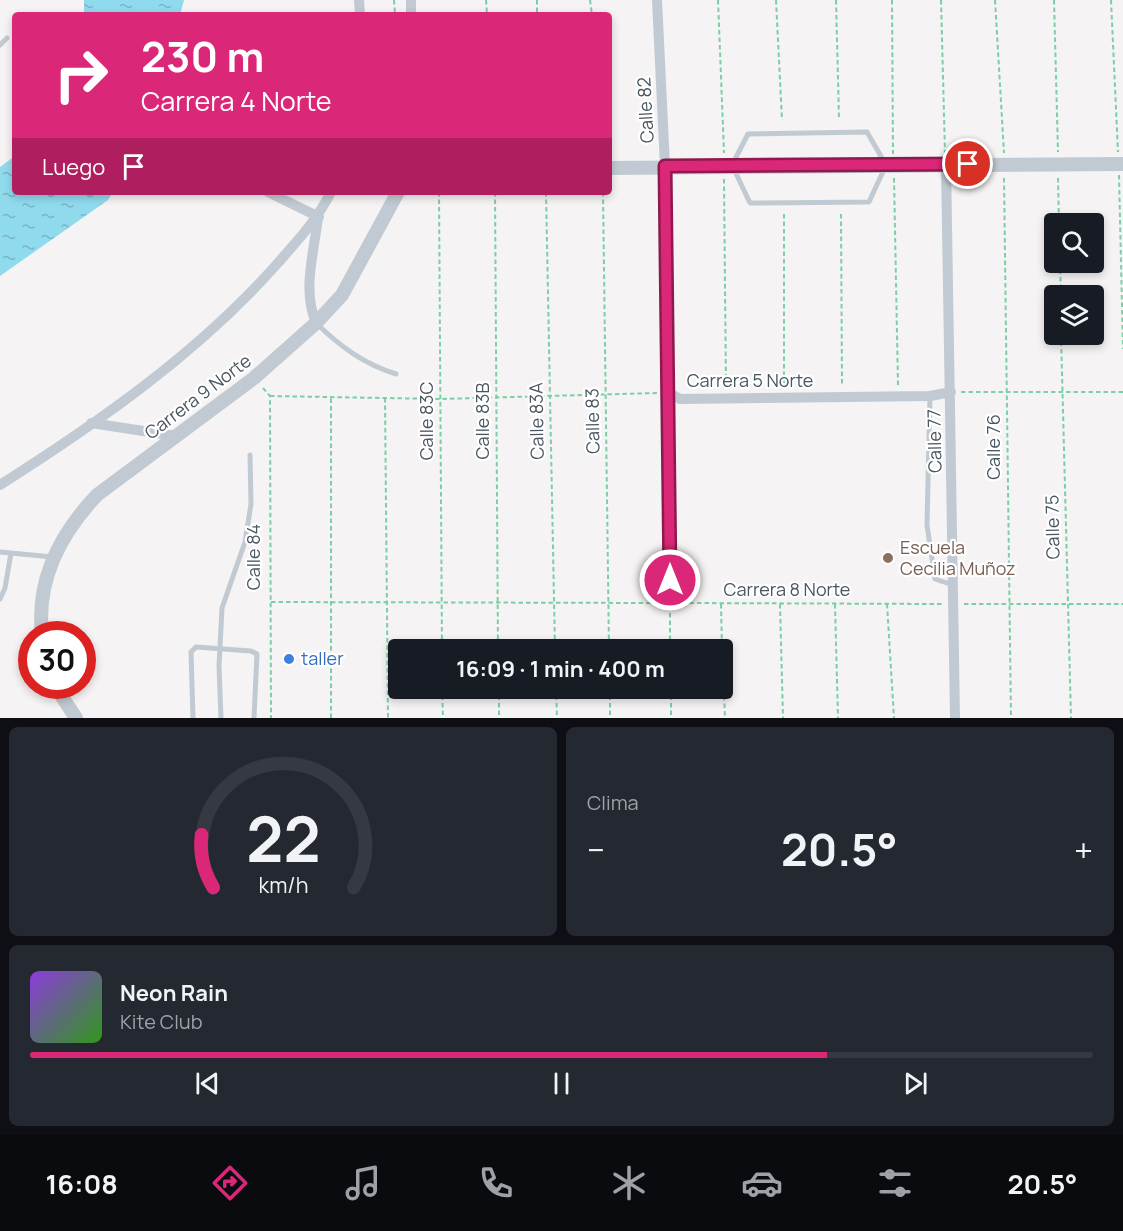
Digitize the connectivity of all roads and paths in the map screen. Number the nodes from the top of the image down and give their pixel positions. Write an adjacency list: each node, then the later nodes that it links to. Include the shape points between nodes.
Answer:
1 (657, 0): 20 (street, Calle 82)
2 (718, 0): 15 (path)
3 (776, 0): 13 (path)
4 (836, 0): 12 (path)
5 (892, 0): 19 (path)
6 (941, 0): 17 (path)
7 (995, 0): 16 (path)
8 (1054, 0): 14 (path)
9 (1112, 0): 18 (path)
10 (7, 38): 11 (lane)
11 (0, 45)
12 (840, 119)
13 (782, 120)
14 (1058, 152)
15 (724, 153)
16 (1004, 153)
17 (946, 159): 18 (street); 19 (street); 40 (street, Calle 77)
18 (1120, 164): 38 (path)
19 (891, 165): 22 (street); 22 (lane, via 869,202 750,203); 22 (lane, via 867,132 748,134); 51 (path)
20 (665, 166): 21 (street); 22 (street); 44 (street, Calle 82)
21 (612, 168)
22 (728, 171): 53 (path)
23 (1004, 176): 41 (path, Calle 76)
24 (1058, 176): 32 (path)
25 (274, 195): 35 (street)
26 (330, 195): 35 (street)
27 (396, 195): 36 (street, Carrera 9 Norte, via 342,295)
28 (439, 195): 56 (path, Calle 83C)
29 (495, 195): 49 (path, Calle 83B)
30 (546, 195): 50 (path, Calle 83A)
31 (603, 195): 45 (path, Calle 83)
32 (1059, 213)
33 (784, 214): 54 (path)
34 (841, 214): 55 (path)
35 (319, 217): 36 (street, via 308,292 308,305); 57 (street, via 253,291 170,367)
36 (316, 323): 39 (lane, via 338,345 371,366); 58 (street, Carrera 9 Norte, via 254,378)
37 (1061, 345): 42 (path, Calle 75)
38 (1123, 349)
39 (396, 374)
40 (951, 392): 41 (path); 47 (street, Carrera 5 Norte); 64 (street, Calle 77)
41 (1007, 392): 42 (path); 79 (path, Calle 76)
42 (1063, 392): 43 (path); 80 (path, Calle 75)
43 (1123, 392)
44 (669, 393): 45 (path, Carrera 5 Norte); 53 (street, Carrera 5 Norte, via 680,399); 73 (street, Calle 82)
45 (606, 394): 50 (path, Carrera 5 Norte); 72 (path, Calle 83)
46 (270, 396): 48 (path, Carrera 5 Norte); 66 (path, Calle 84)
47 (930, 396): 51 (street, Carrera 5 Norte); 64 (lane, via 927,525 935,579)
48 (331, 397): 52 (path, Carrera 5 Norte); 67 (path)
49 (496, 397): 50 (path, Carrera 5 Norte); 56 (path, Carrera 5 Norte); 70 (path, Calle 83B)
50 (550, 397): 71 (path, Calle 83A)
51 (898, 397): 55 (street, Carrera 5 Norte)
52 (385, 398): 56 (path, Carrera 5 Norte); 68 (path)
53 (726, 398): 54 (street, Carrera 5 Norte)
54 (784, 398): 55 (street, Carrera 5 Norte)
55 (842, 398)
56 (440, 399): 69 (path, Calle 83C)
57 (91, 423): 58 (street); 60 (street)
58 (176, 435): 63 (street, Carrera 9 Norte, via 97,495 77,516)
59 (250, 455): 89 (lane, via 251,504 245,542 222,608)
60 (0, 485)
61 (0, 552): 62 (lane)
62 (11, 553): 63 (lane); 65 (lane)
63 (53, 557): 82 (street, Carrera 9 Norte, via 41,603)
64 (953, 585): 78 (street, Calle 77)
65 (0, 599)
66 (271, 602): 67 (path, Carrera 8 Norte); 101 (path, Calle 84)
67 (333, 602): 68 (path, Carrera 8 Norte); 102 (path)
68 (387, 602): 69 (path, Carrera 8 Norte); 103 (path)
69 (442, 602): 70 (path, Carrera 8 Norte); 83 (path, Calle 83C)
70 (498, 603): 71 (path, Carrera 8 Norte); 84 (path, Calle 83B)
71 (554, 603): 72 (path, Carrera 8 Norte); 85 (path, Calle 83A)
72 (608, 603): 73 (path, Carrera 8 Norte); 86 (path, Calle 83)
73 (670, 603): 74 (path, Carrera 8 Norte); 87 (path)
74 (721, 603): 75 (path, Carrera 8 Norte); 88 (path)
75 (780, 603): 76 (path, Carrera 8 Norte); 110 (path)
76 (835, 603): 77 (path, Carrera 8 Norte); 111 (path)
77 (887, 603): 78 (path, Carrera 8 Norte); 112 (path)
78 (953, 604): 79 (path, Carrera 8 Norte); 113 (street, Calle 77)
79 (1009, 604): 80 (path, Carrera 8 Norte); 114 (path, Calle 76)
80 (1068, 604): 81 (path, Carrera 8 Norte); 115 (path, Calle 75)
81 (1123, 604)
82 (42, 621)
83 (442, 639)
84 (498, 639)
85 (555, 639)
86 (609, 639)
87 (670, 639)
88 (722, 639)
89 (220, 648): 98 (lane, via 196,647 190,652); 99 (lane); 100 (lane, via 256,654)
90 (64, 699): 97 (street)
91 (442, 699): 104 (path)
92 (499, 699): 105 (path)
93 (556, 699): 106 (path)
94 (610, 699): 107 (path)
95 (671, 699): 108 (path)
96 (724, 699): 109 (path)
97 (76, 718)
98 (193, 718)
99 (221, 718)
100 (254, 718)
101 (271, 718)
102 (331, 718)
103 (387, 718)
104 (443, 718)
105 (499, 718)
106 (557, 718)
107 (610, 718)
108 (671, 718)
109 (725, 718)
110 (783, 718)
111 (838, 718)
112 (894, 718)
113 (955, 718)
114 (1011, 718)
115 (1071, 718)

